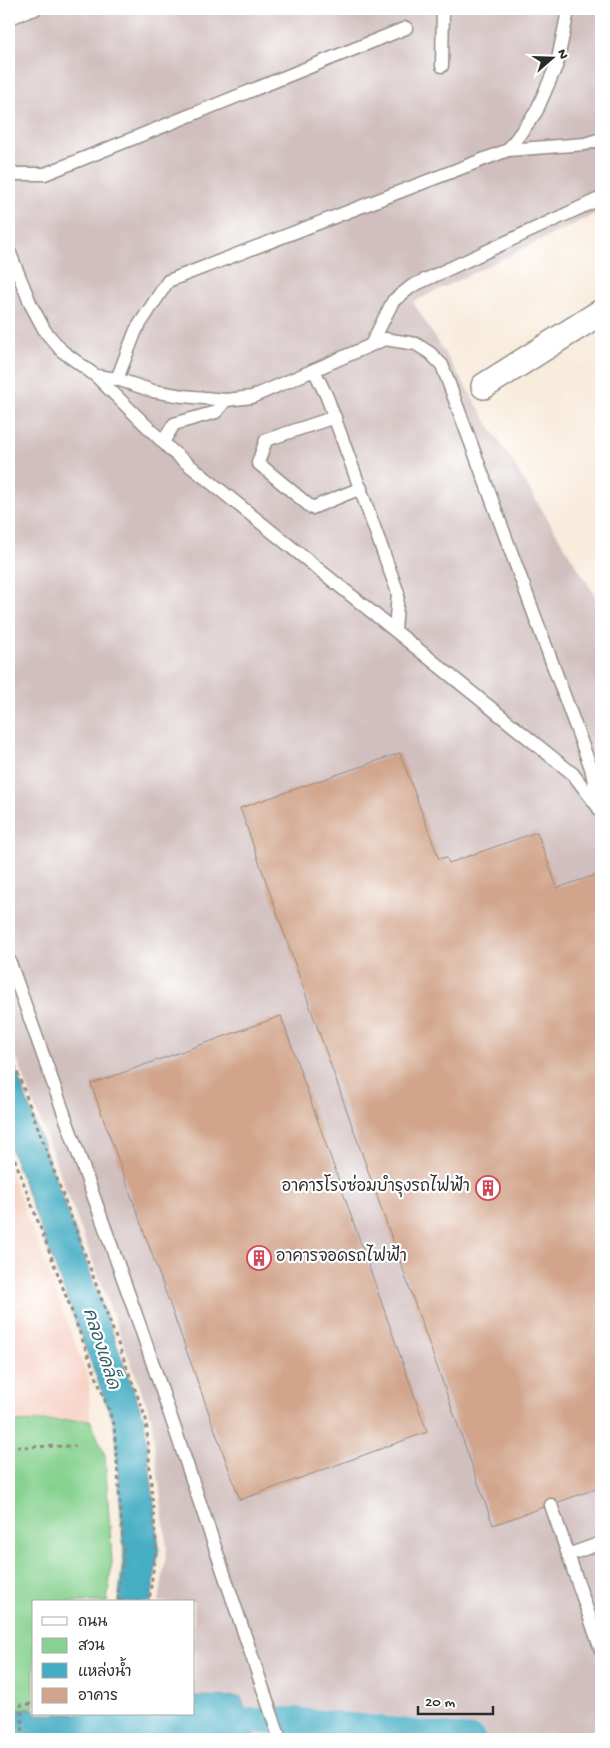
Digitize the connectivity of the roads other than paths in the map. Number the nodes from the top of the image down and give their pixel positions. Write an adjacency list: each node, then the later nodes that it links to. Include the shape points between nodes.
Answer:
1 (35, 9): 4 (lane)
2 (443, 9): 6 (lane)
3 (568, 11): 8 (lane, via 557,64 536,112)
4 (9, 18)
5 (406, 28): 9 (lane, via 45,174)
6 (442, 66)
7 (601, 139): 8 (lane, via 585,144)
8 (508, 150): 16 (lane, via 168,281 136,330)
9 (9, 174)
10 (601, 198): 13 (lane, via 412,286 393,301)
11 (9, 251): 15 (lane, via 45,331 62,351)
12 (601, 312): 17 (street)
13 (372, 343): 14 (lane); 23 (lane, via 386,339 416,344 442,365 591,768)
14 (314, 370): 18 (lane, via 252,397); 19 (lane)
15 (96, 376): 16 (lane); 20 (lane)
16 (117, 378): 18 (lane, via 153,391)
17 (484, 386)
18 (226, 400): 20 (lane, via 216,412 174,424)
19 (335, 417): 21 (lane); 21 (lane, via 266,440 258,463 312,508)
20 (163, 442): 22 (lane)
21 (361, 488): 22 (lane, via 398,593)
22 (395, 630): 23 (lane, via 573,774)
23 (601, 812)
24 (9, 960): 29 (lane, via 140,1326)
25 (551, 1505): 27 (lane)
26 (601, 1543): 27 (lane)
27 (568, 1555): 28 (lane)
28 (601, 1650)
29 (280, 1739)

